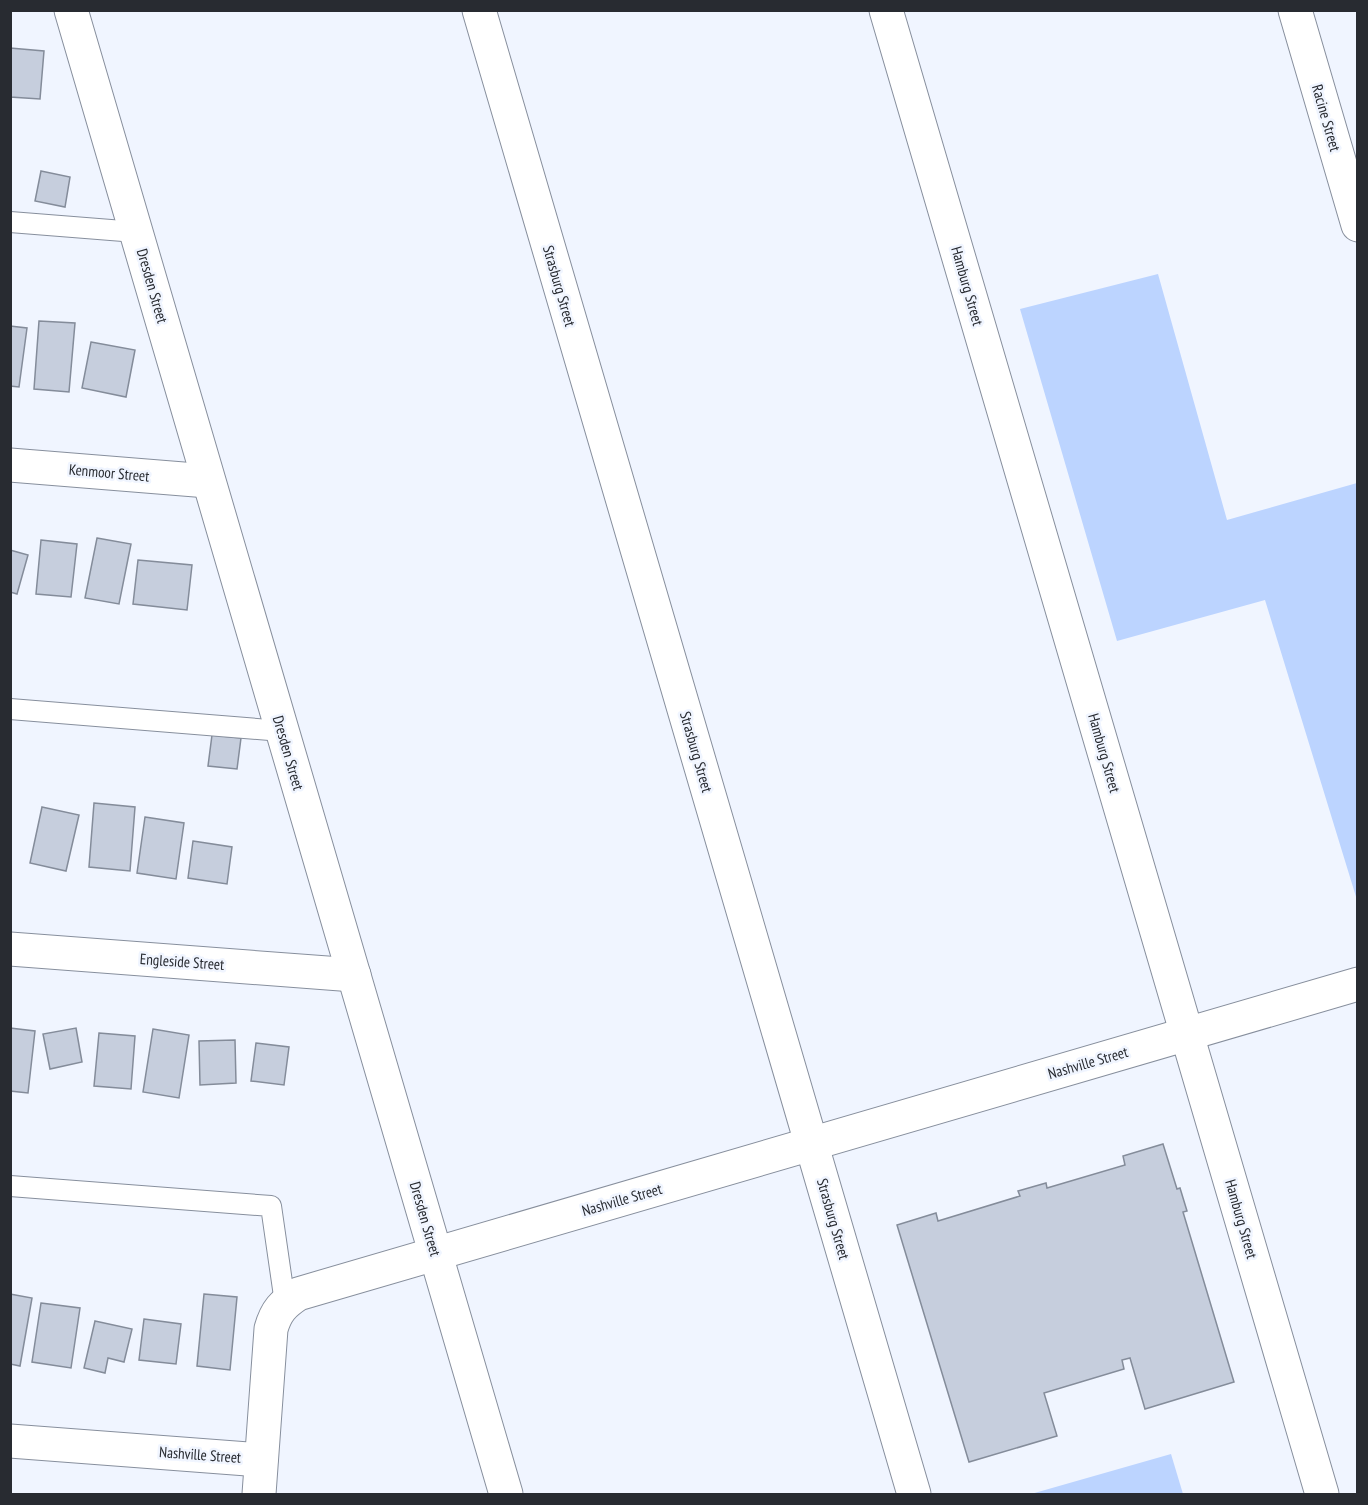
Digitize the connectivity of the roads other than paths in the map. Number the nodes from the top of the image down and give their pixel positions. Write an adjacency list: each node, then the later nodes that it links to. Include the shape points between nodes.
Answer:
1 (71, 10): 7 (street, Dresden Street)
2 (479, 10): 16 (street, Strasburg Street)
3 (886, 10): 15 (street, Hamburg Street)
4 (1295, 10): 6 (street, Racine Street)
5 (10, 222): 7 (lane)
6 (1358, 225)
7 (136, 232): 9 (street, Dresden Street)
8 (10, 465): 9 (street, Kenmoor Street)
9 (208, 481): 11 (street, Dresden Street)
10 (10, 709): 11 (lane)
11 (282, 731): 13 (street, Dresden Street)
12 (10, 949): 13 (street, Engleside Street)
13 (354, 975): 18 (street, Dresden Street)
14 (1358, 984): 15 (street, Nashville Street)
15 (1186, 1034): 16 (street, Nashville Street); 25 (street, Hamburg Street)
16 (811, 1144): 18 (street, Nashville Street); 24 (street, Strasburg Street)
17 (10, 1186): 19 (lane, via 271,1206)
18 (436, 1254): 19 (street, Nashville Street, via 298,1294); 23 (street, Dresden Street)
19 (285, 1303): 21 (street, Nashville Street, via 274,1317 271,1329)
20 (10, 1441): 21 (street, Nashville Street)
21 (261, 1460): 22 (street)
22 (259, 1494)
23 (506, 1494)
24 (914, 1494)
25 (1322, 1494)

